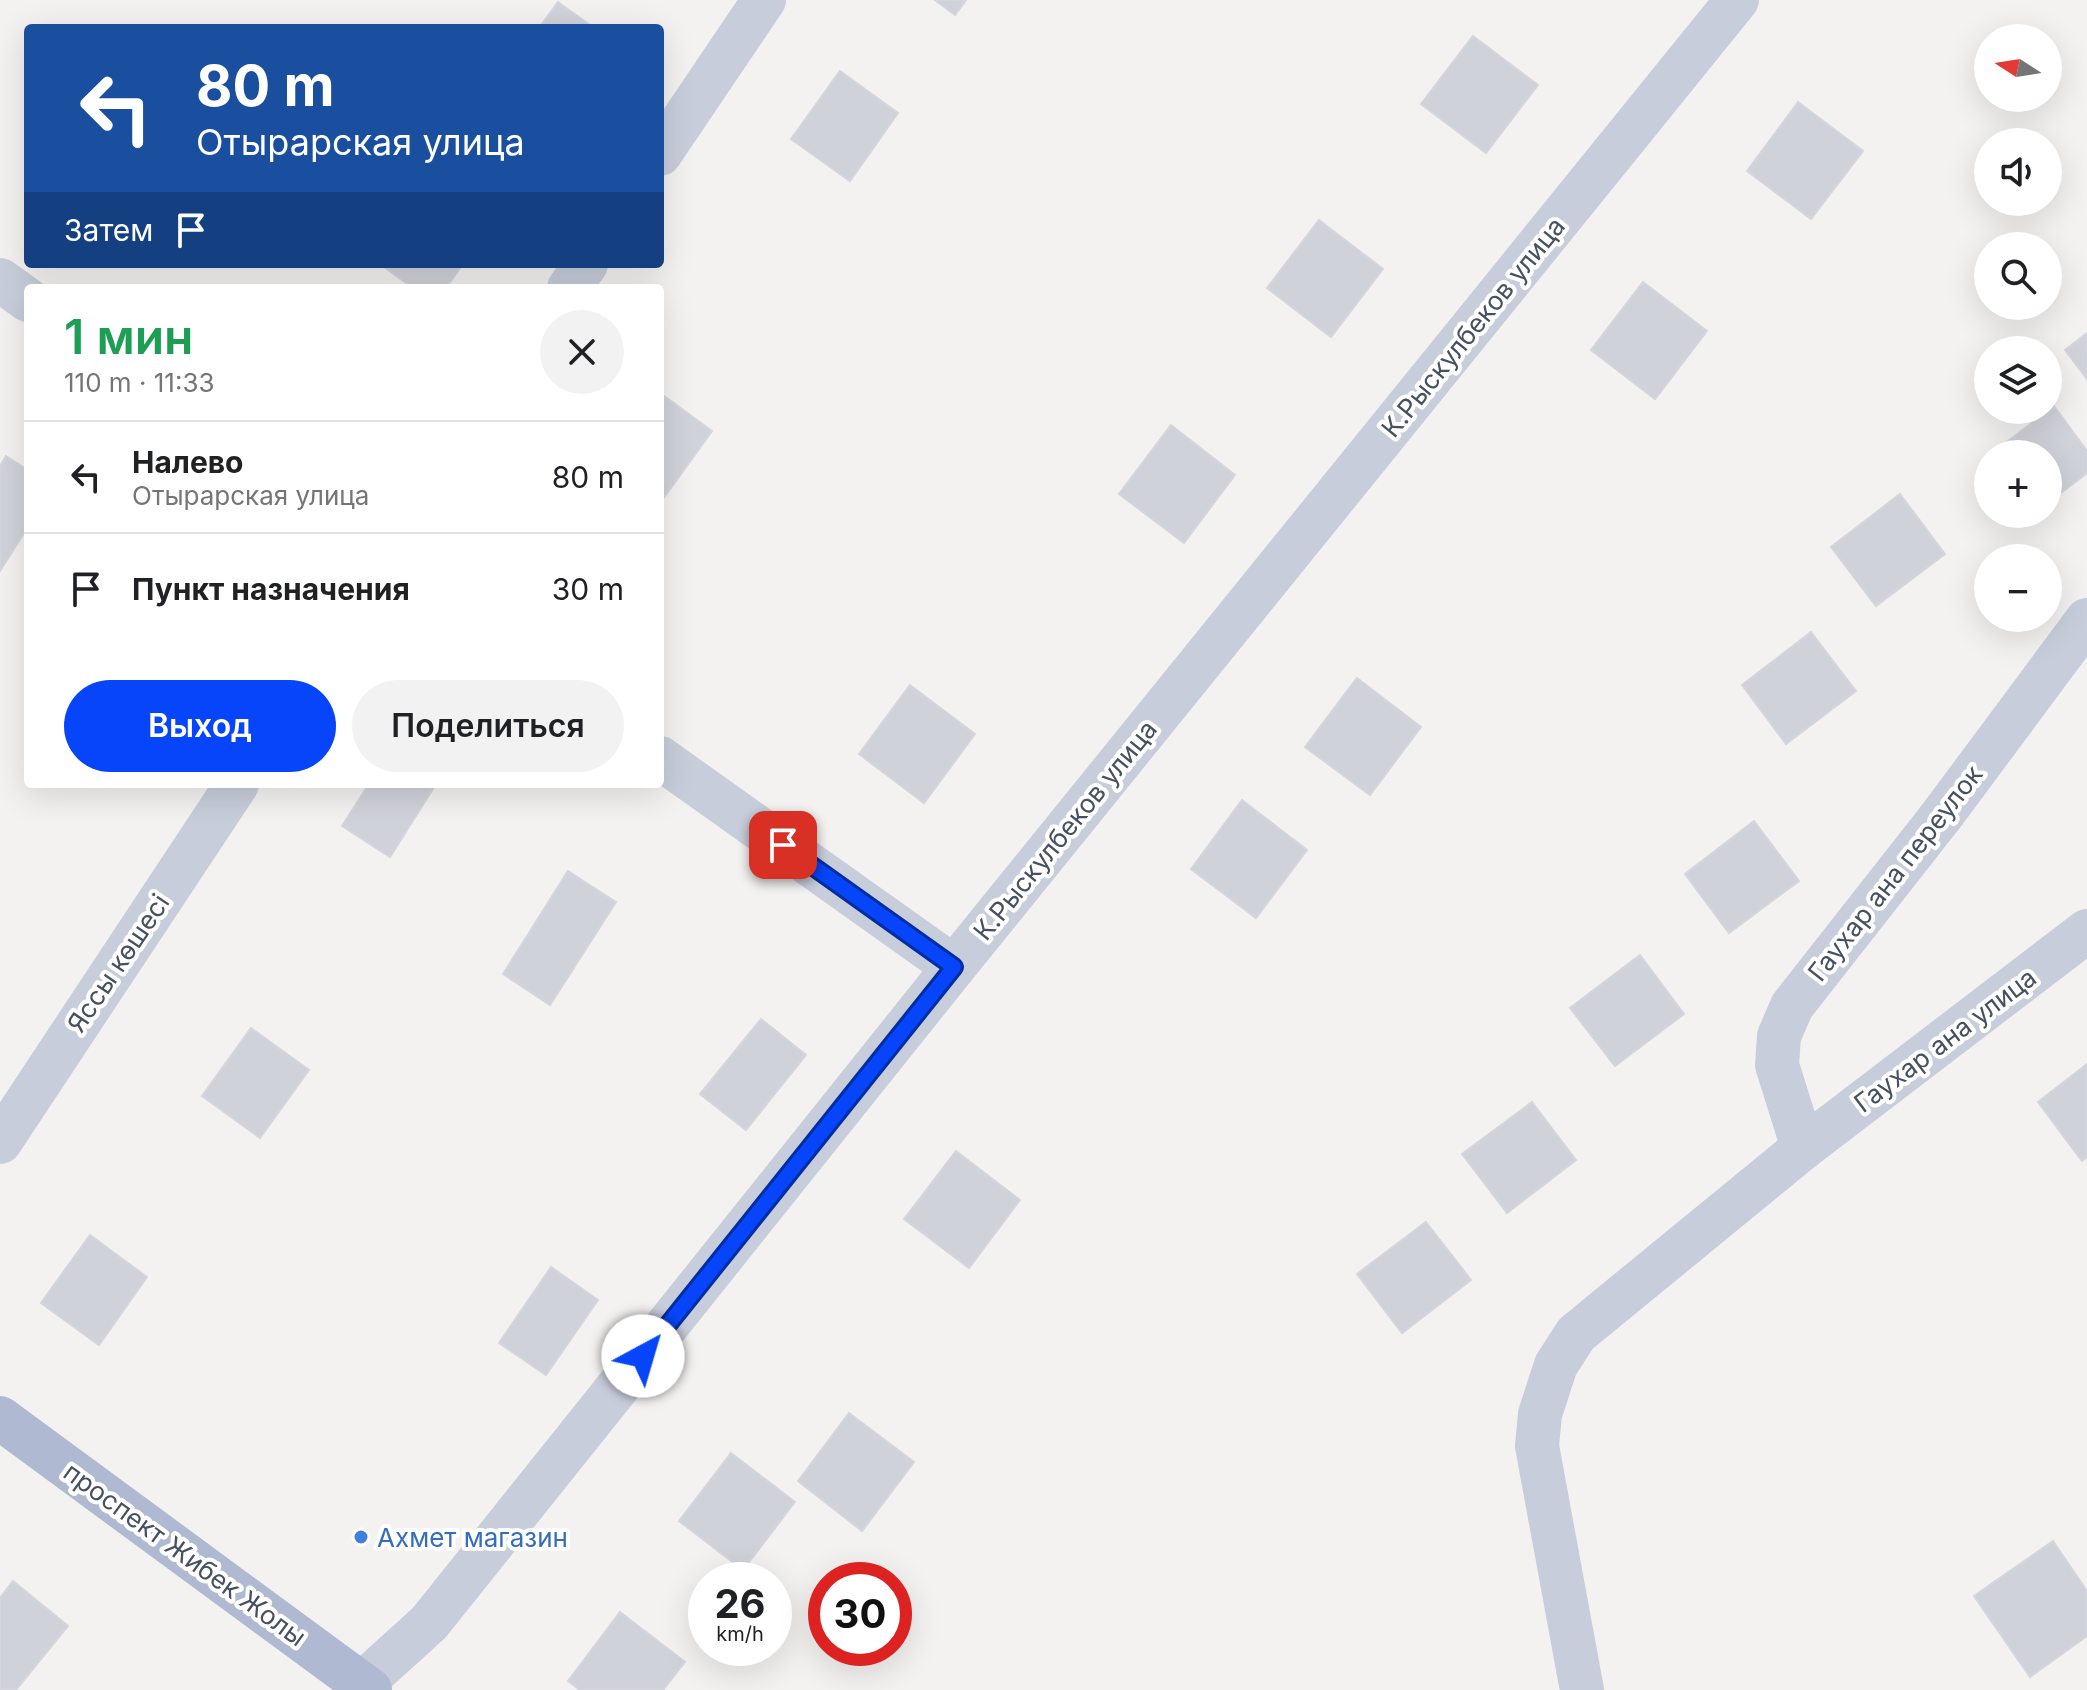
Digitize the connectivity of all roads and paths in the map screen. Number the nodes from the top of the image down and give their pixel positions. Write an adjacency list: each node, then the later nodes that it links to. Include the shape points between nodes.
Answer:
1 (764, 0): 3 (street)
2 (1737, 0): 10 (street, К.Рыскулбеков улица)
3 (664, 148)
4 (0, 280): 5 (street)
5 (24, 297)
6 (2087, 620): 12 (street, Гаухар ана переулок, via 1792,1006 1779,1036 1777,1065)
7 (664, 761): 10 (street)
8 (234, 788): 11 (street, Яссы көшесі)
9 (2087, 931): 12 (street, Гаухар ана улица)
10 (954, 967): 14 (street, К.Рыскулбеков улица, via 429,1623)
11 (0, 1142)
12 (1803, 1148): 15 (street, Гаухар ана улица, via 1576,1334 1556,1365 1540,1414 1537,1446)
13 (0, 1418): 14 (main road, проспект Жибек Жолы)
14 (362, 1688)
15 (1582, 1690)

